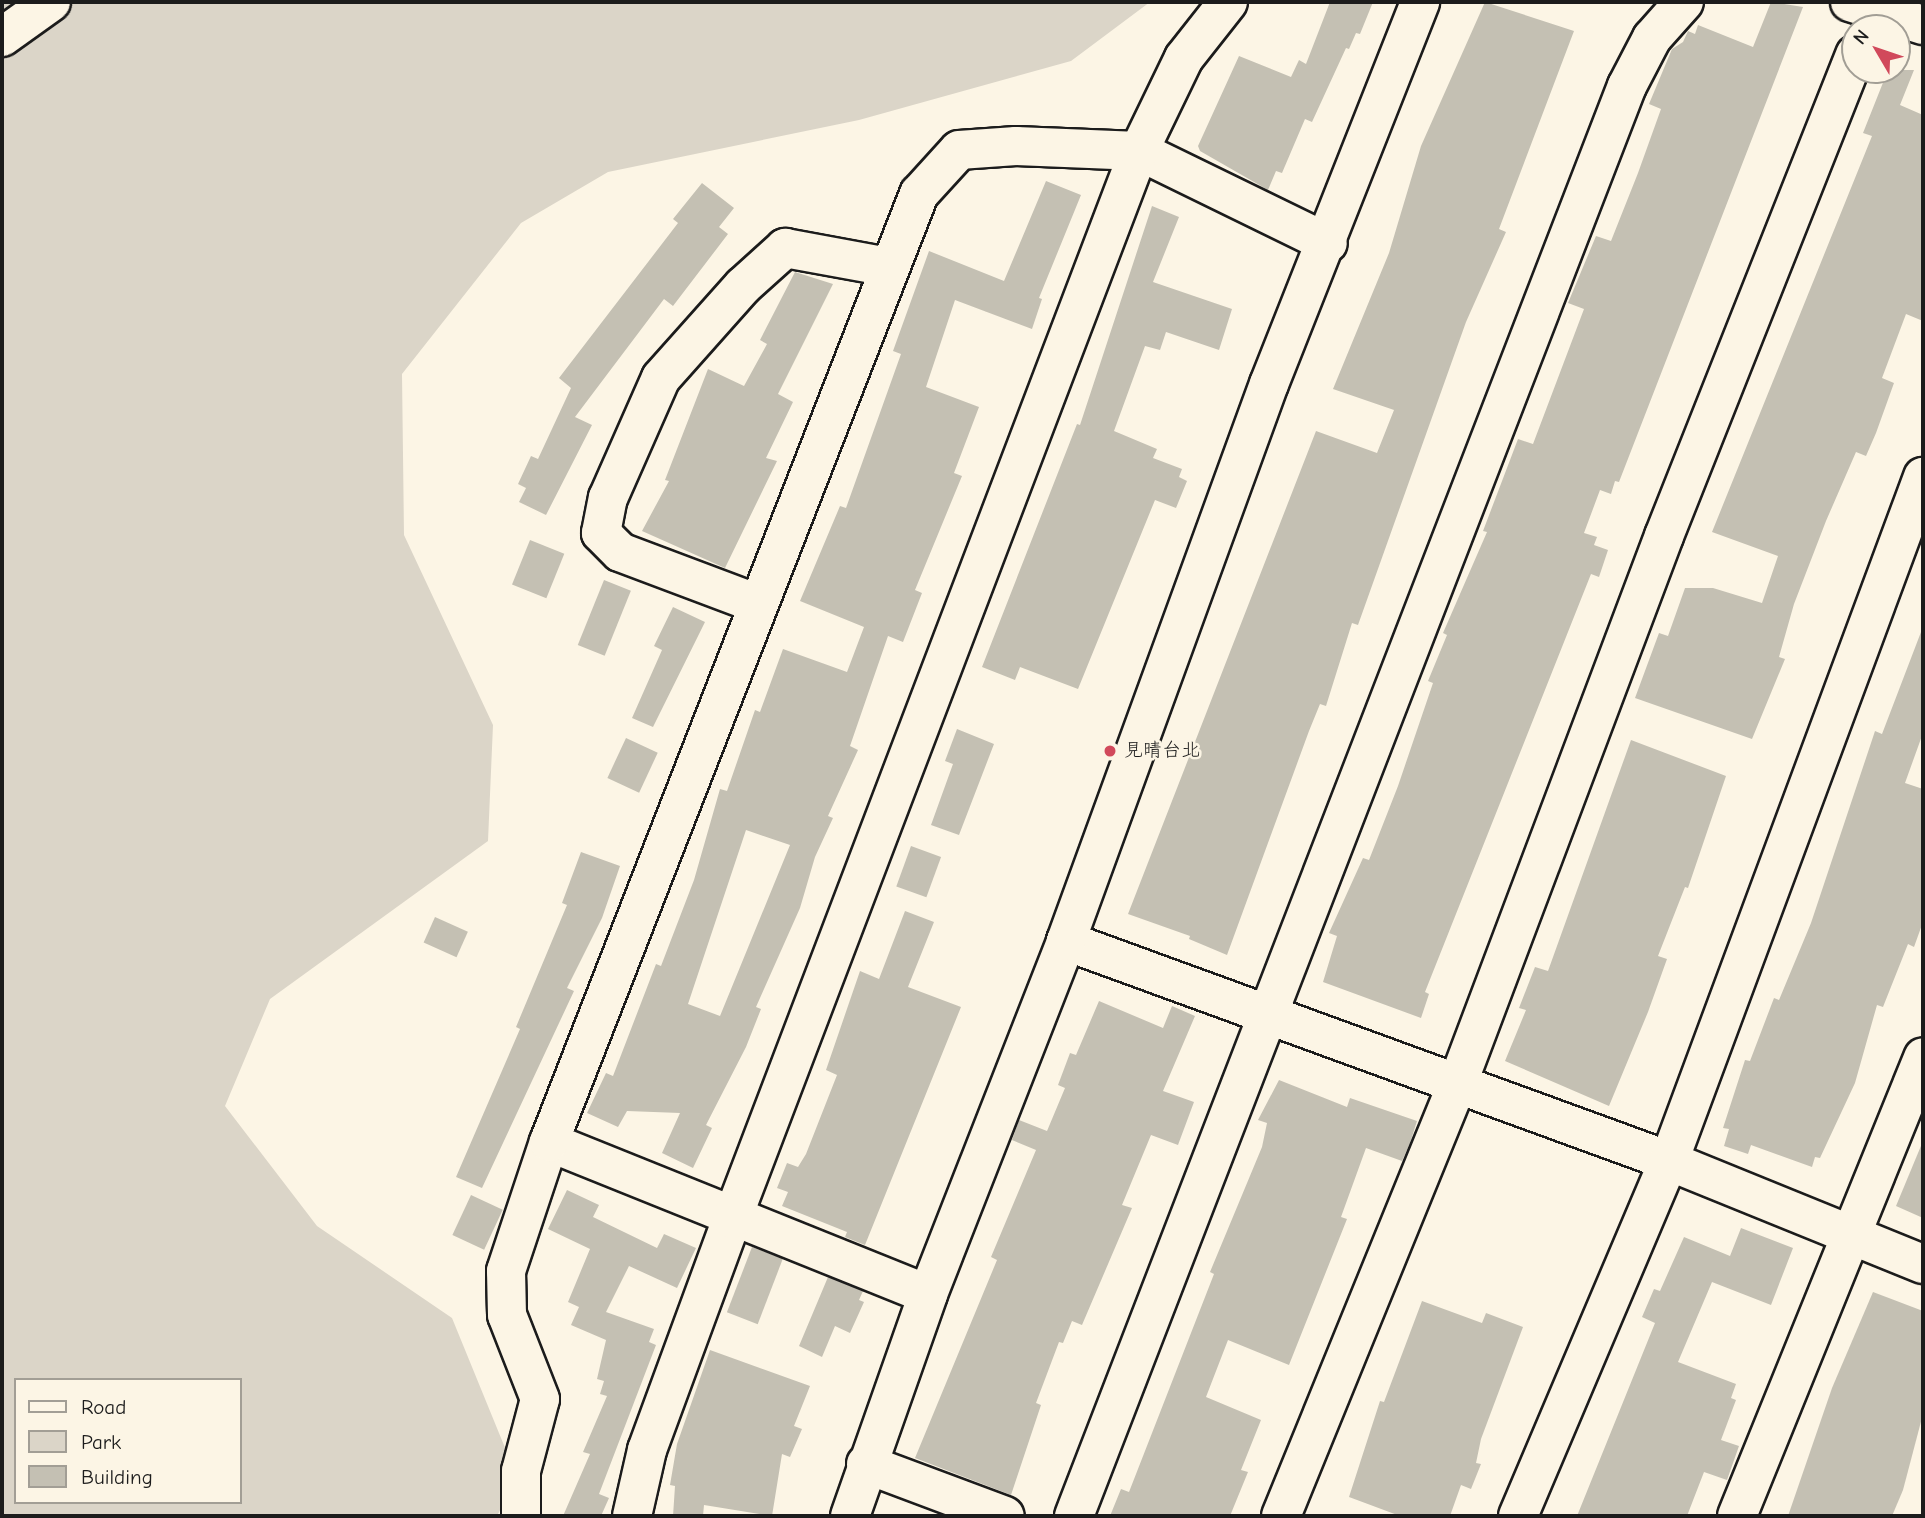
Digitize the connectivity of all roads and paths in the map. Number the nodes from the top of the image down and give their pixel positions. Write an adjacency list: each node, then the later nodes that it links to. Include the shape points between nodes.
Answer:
1 (51, 2): 7 (street)
2 (1228, 2): 9 (street, via 1184,58)
3 (1420, 2): 10 (street)
4 (1684, 2): 15 (street, via 1652,38 1627,86)
5 (1863, 13): 6 (street)
6 (1923, 25)
7 (2, 37)
8 (1843, 84): 17 (street, via 1664,536)
9 (1139, 151): 10 (street); 11 (street, via 1016,146 958,150 919,194); 20 (street)
10 (1328, 243): 14 (street, via 1269,384)
11 (889, 267): 13 (street); 13 (street, via 785,248 743,286 661,378 608,498 601,533 620,552)
12 (1923, 477): 19 (street)
13 (758, 604): 18 (street)
14 (1066, 941): 15 (street); 23 (street)
15 (1268, 1017): 17 (street); 29 (street)
16 (1923, 1057): 21 (street)
17 (1457, 1085): 19 (street); 30 (street)
18 (549, 1143): 20 (street); 25 (street, via 506,1270 507,1315 540,1399 521,1471)
19 (1669, 1161): 21 (street); 31 (street)
20 (732, 1219): 23 (street); 26 (street, via 647,1450)
21 (1854, 1237): 22 (street); 32 (street)
22 (1923, 1264)
23 (928, 1294): 24 (street)
24 (866, 1464): 27 (street); 28 (street)
25 (521, 1516)
26 (632, 1516)
27 (850, 1516)
28 (1005, 1516)
29 (1074, 1516)
30 (1281, 1516)
31 (1518, 1516)
32 (1737, 1516)

